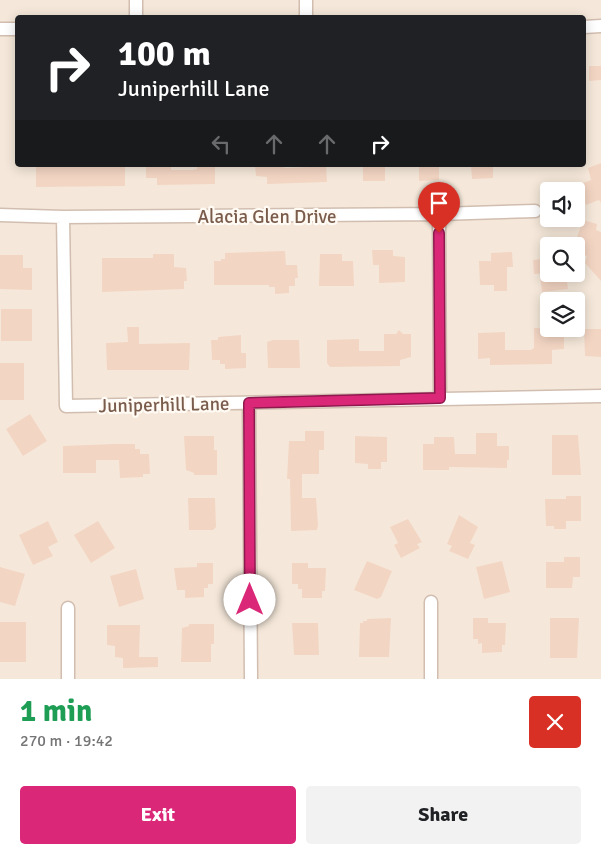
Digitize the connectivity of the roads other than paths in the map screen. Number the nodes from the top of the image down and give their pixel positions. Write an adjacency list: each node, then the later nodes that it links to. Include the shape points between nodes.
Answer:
1 (136, 0): 3 (street)
2 (306, 0): 4 (street)
3 (136, 15)
4 (306, 15)
5 (601, 26): 6 (street)
6 (586, 27)
7 (0, 29): 8 (street)
8 (15, 30)
9 (534, 212): 10 (street, Alacia Glen Drive)
10 (439, 214): 12 (street, Alacia Glen Drive); 14 (street)
11 (0, 215): 12 (street, Alacia Glen Drive)
12 (63, 217): 15 (street, Juniperhill Lane, via 66,406)
13 (601, 396): 14 (street, Juniperhill Lane)
14 (440, 398): 15 (street, Juniperhill Lane)
15 (249, 403): 19 (street)
16 (431, 602): 20 (street)
17 (68, 608): 18 (street)
18 (68, 679)
19 (251, 679)
20 (431, 679)

